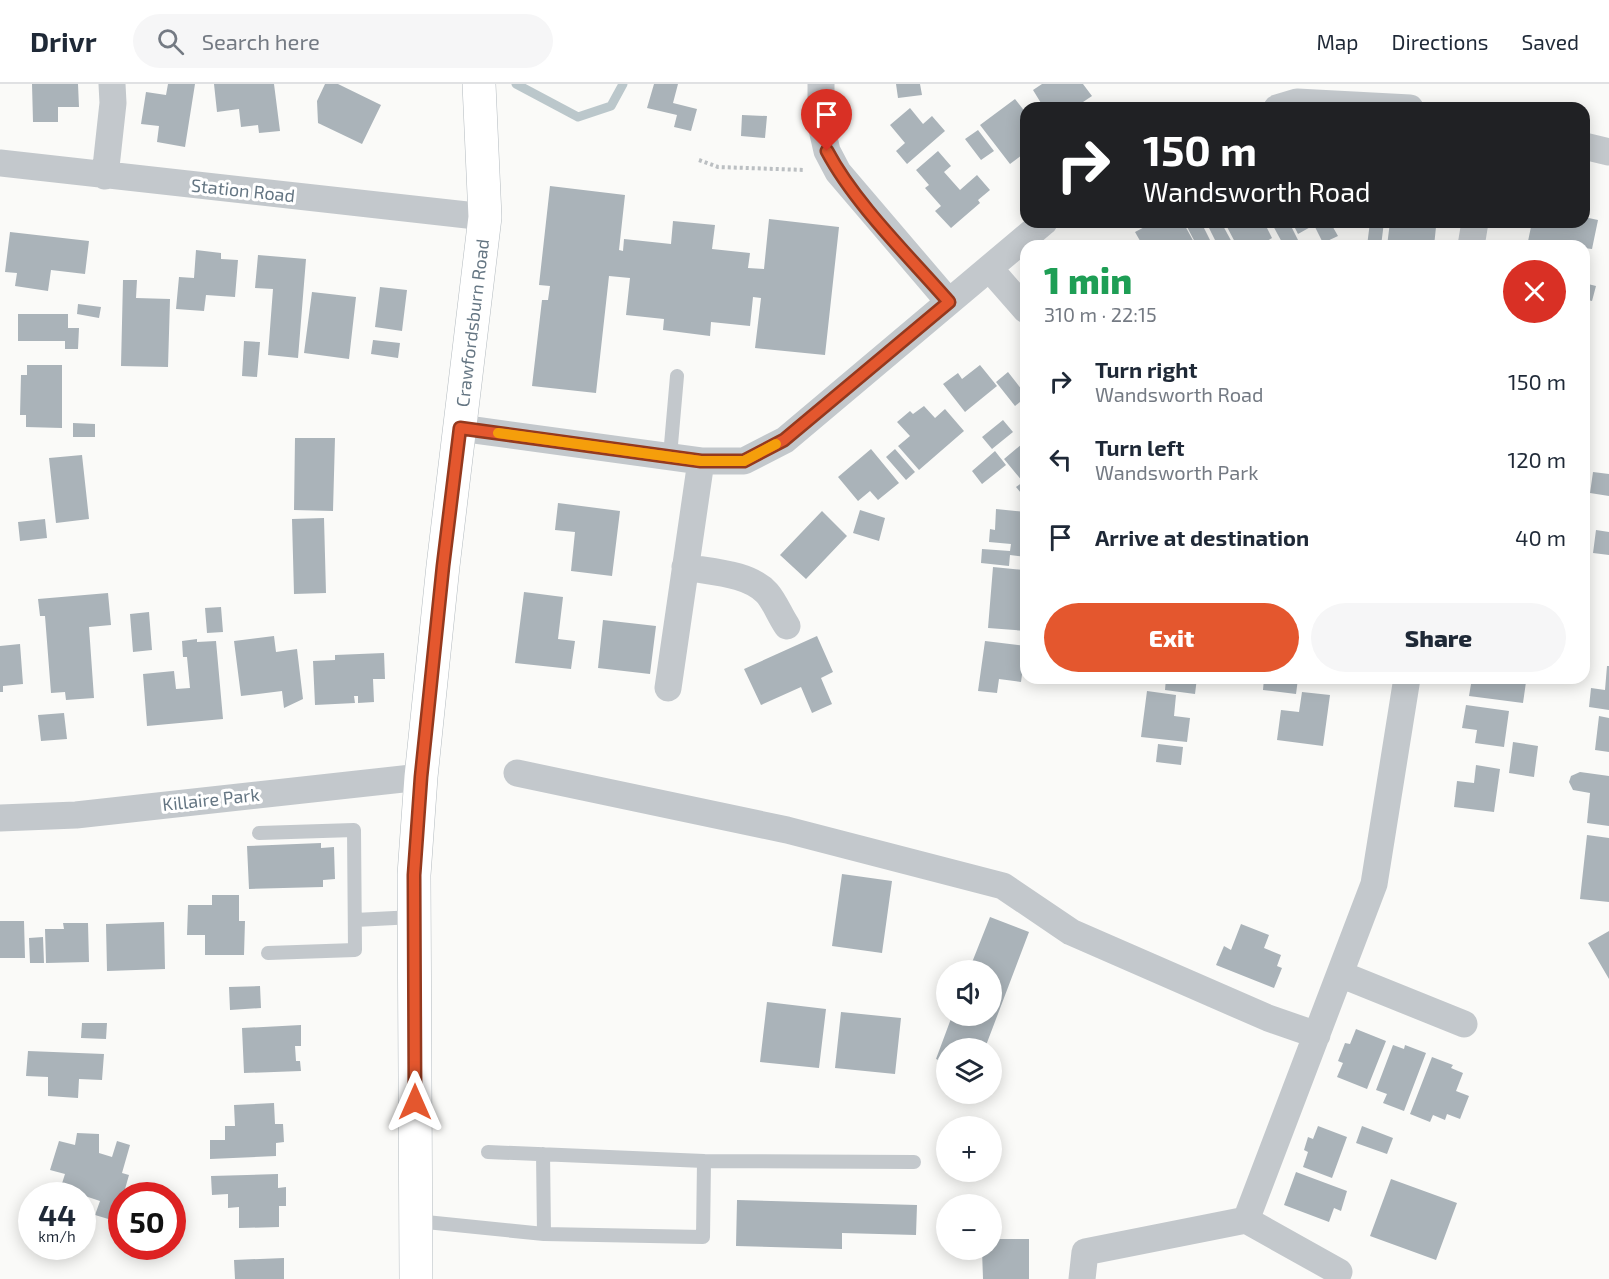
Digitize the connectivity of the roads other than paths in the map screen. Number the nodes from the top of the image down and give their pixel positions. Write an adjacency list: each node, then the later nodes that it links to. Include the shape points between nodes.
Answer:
1 (112, 84): 7 (street)
2 (479, 84): 8 (main road, Crawfordsburn Road)
3 (821, 84): 13 (street, via 821,125 827,151 838,172)
4 (1590, 147): 5 (street)
5 (1609, 152)
6 (0, 163): 7 (street, Station Road)
7 (105, 176): 8 (street, Station Road)
8 (485, 217): 16 (main road, Crawfordsburn Road)
9 (1037, 228): 10 (street)
10 (1023, 240)
11 (1020, 243): 12 (street)
12 (990, 269): 13 (street); 14 (street)
13 (949, 302): 18 (street, via 784,440 744,461)
14 (1020, 302)
15 (677, 375): 17 (lane)
16 (460, 428): 17 (street); 24 (main road, Crawfordsburn Road)
17 (670, 456): 18 (street)
18 (701, 461): 19 (street)
19 (686, 567): 20 (street, via 755,583 768,594); 22 (street)
20 (787, 626)
21 (1406, 684): 30 (street, via 1374,884)
22 (668, 687)
23 (517, 773): 32 (street, via 787,830 1003,886 1071,932 1268,1018)
24 (421, 777): 25 (street, Killaire Park, via 76,815); 27 (main road, Crawfordsburn Road)
25 (0, 818)
26 (259, 833): 28 (lane, via 354,830)
27 (414, 917): 28 (lane); 38 (main road, Crawfordsburn Road)
28 (355, 920): 29 (lane, via 355,950)
29 (268, 953)
30 (1340, 974): 31 (street); 32 (street)
31 (1464, 1024)
32 (1317, 1035): 37 (street)
33 (488, 1152): 34 (lane)
34 (543, 1154): 35 (lane); 39 (lane)
35 (704, 1161): 36 (lane); 39 (lane, via 703,1237)
36 (914, 1162)
37 (1246, 1220): 40 (street); 42 (street, via 1085,1252)
38 (416, 1221): 39 (lane); 41 (main road, Crawfordsburn Road)
39 (544, 1234)
40 (1339, 1272)
41 (416, 1279)
42 (1082, 1279)

